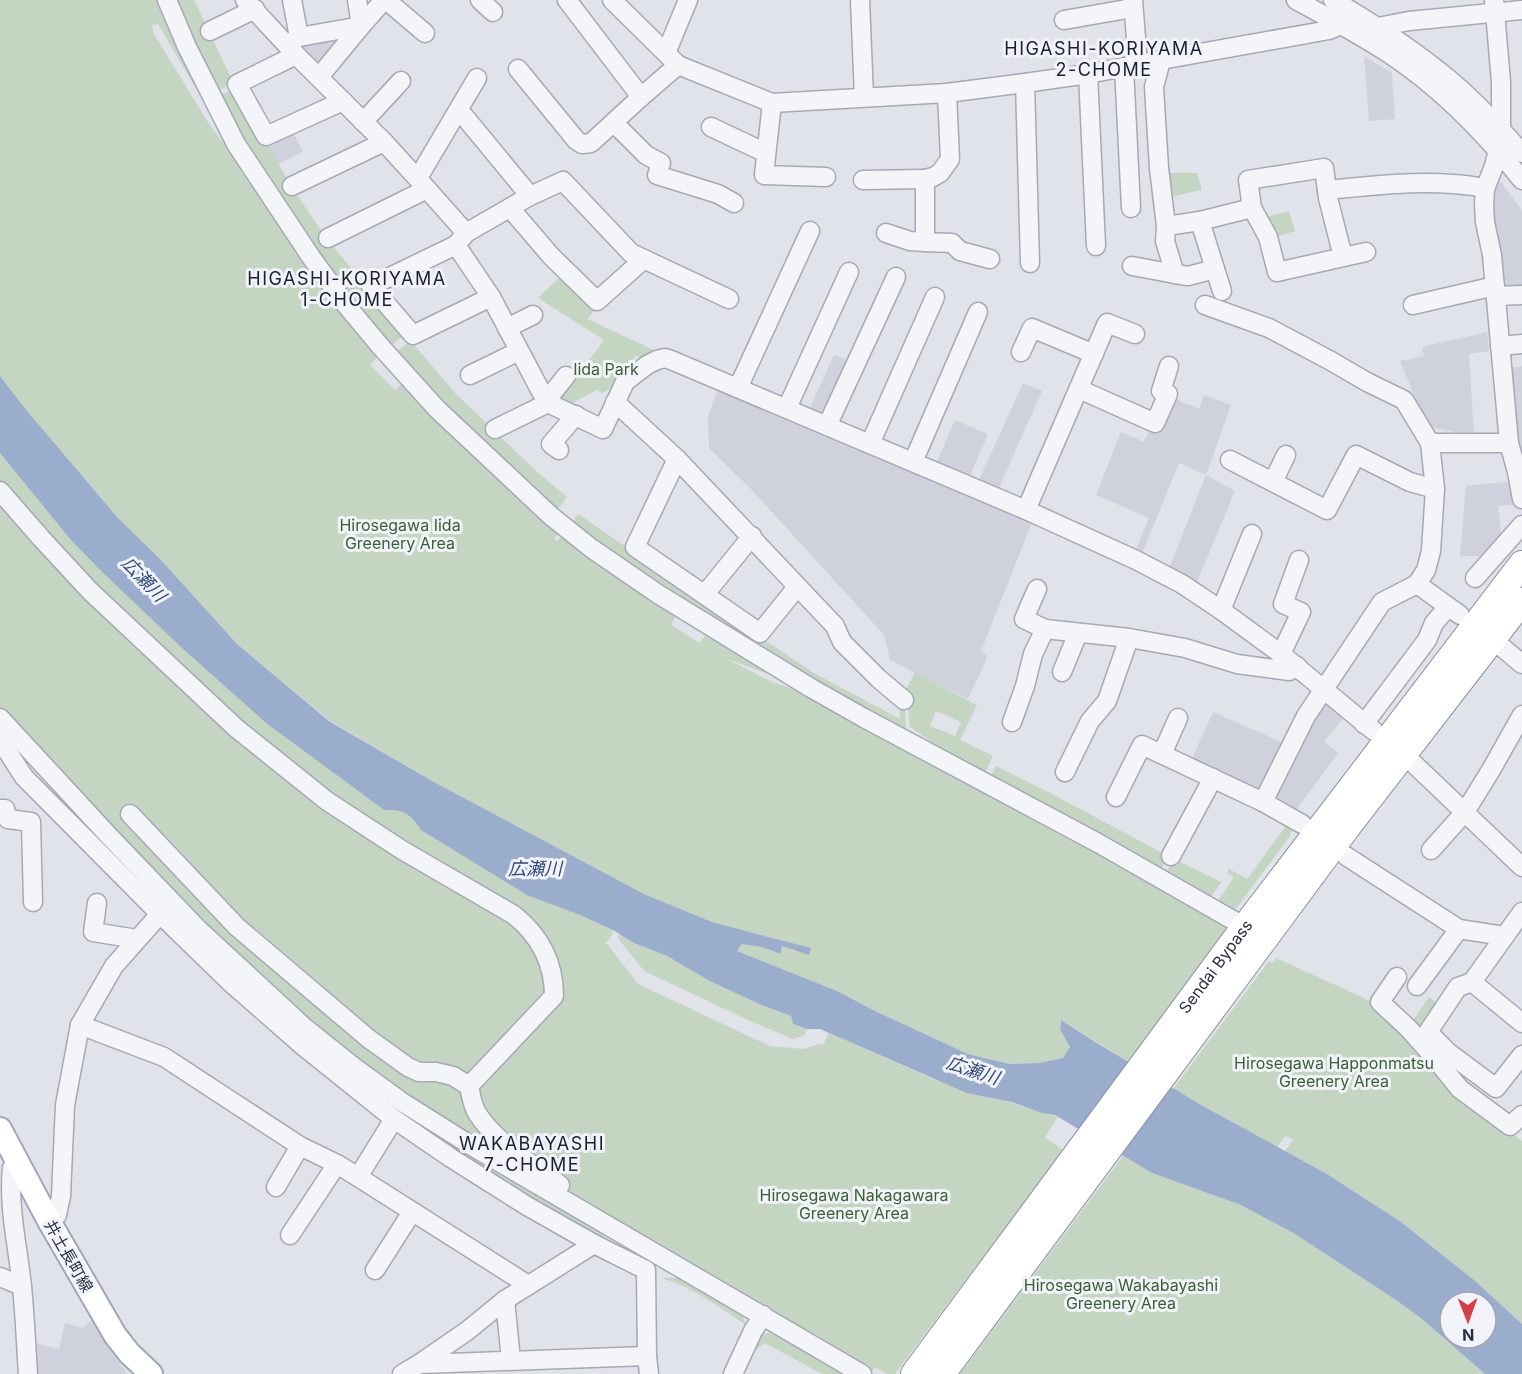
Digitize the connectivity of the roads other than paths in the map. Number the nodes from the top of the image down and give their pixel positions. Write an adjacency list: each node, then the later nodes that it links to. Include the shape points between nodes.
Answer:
1 (167, 0): 164 (street, via 236,144 325,276 437,410 551,516 658,594 810,688 1108,848)
2 (292, 0): 21 (street)
3 (357, 0): 17 (street)
4 (385, 0): 17 (street); 20 (street)
5 (567, 0): 32 (street)
6 (612, 0): 22 (street)
7 (687, 0): 22 (street)
8 (858, 0): 33 (street)
9 (1296, 0): 16 (street)
10 (1333, 0): 18 (street)
11 (1133, 4): 15 (street); 24 (street)
12 (250, 5): 19 (street); 21 (street)
13 (1495, 6): 14 (street); 18 (street); 40 (street)
14 (1522, 10)
15 (1074, 23)
16 (1341, 25): 23 (street); 42 (street, via 1423,79)
17 (361, 26): 21 (street); 27 (street)
18 (1378, 27): 40 (street, via 1452,82)
19 (210, 31)
20 (425, 33)
21 (294, 46): 27 (street); 34 (street, via 237,84 266,136)
22 (672, 59): 32 (street); 35 (street)
23 (1161, 60): 24 (street); 59 (street, via 1154,87)
24 (1131, 65): 26 (street); 56 (street)
25 (518, 69): 38 (street, via 582,144 591,143)
26 (1088, 74): 30 (street); 65 (street)
27 (319, 77): 34 (street)
28 (477, 78): 49 (street)
29 (401, 81): 37 (street)
30 (1024, 83): 31 (street); 70 (street)
31 (947, 93): 33 (street); 46 (street, via 950,159 940,172)
32 (641, 97): 38 (street)
33 (864, 97): 35 (street)
34 (343, 101): 37 (street)
35 (772, 103): 43 (street)
36 (464, 116): 53 (street)
37 (363, 122): 41 (street)
38 (614, 123): 54 (street, via 646,155 662,163 657,175)
39 (711, 127): 43 (street)
40 (1501, 130): 42 (street); 44 (street)
41 (384, 142): 49 (street); 50 (street)
42 (1498, 150): 48 (street); 51 (street)
43 (766, 153): 45 (street, via 764,175)
44 (1522, 153)
45 (826, 177)
46 (925, 179): 47 (street); 64 (street)
47 (863, 180)
48 (1522, 180)
49 (422, 183): 62 (street); 63 (street)
50 (292, 186)
51 (1485, 189): 52 (street, via 1433,183); 77 (street)
52 (1327, 190): 57 (street, via 1324,168 1248,180); 67 (street)
53 (530, 196): 55 (street); 68 (street, via 563,181 631,253)
54 (734, 203)
55 (510, 208): 63 (street); 68 (street, via 597,302)
56 (1131, 208)
57 (1252, 208): 58 (street); 67 (street, via 1268,237 1277,273)
58 (1200, 221): 59 (street); 72 (street)
59 (1166, 226): 74 (street, via 1165,241)
60 (810, 231): 96 (street)
61 (886, 232): 64 (street)
62 (328, 238)
63 (461, 239): 79 (street); 79 (street, via 371,286 413,335)
64 (925, 242): 69 (street, via 952,243 960,251)
65 (1096, 246)
66 (1366, 252): 67 (street)
67 (1343, 257)
68 (644, 259): 81 (street)
69 (990, 259)
70 (1030, 263)
71 (1132, 266): 74 (street)
72 (1215, 269): 74 (street, via 1188,276); 76 (street)
73 (849, 272): 100 (street)
74 (1175, 274)
75 (896, 277): 102 (street)
76 (1222, 291)
77 (1495, 291): 78 (street); 83 (street); 89 (street)
78 (1522, 295)
79 (491, 297): 86 (street)
80 (935, 297): 106 (street)
81 (729, 299)
82 (1205, 305): 104 (street, via 1269,328 1404,400)
83 (1413, 305)
84 (978, 313): 111 (street)
85 (533, 315): 86 (street)
86 (507, 328): 90 (street)
87 (1135, 334): 92 (street, via 1104,322)
88 (1522, 344): 89 (street)
89 (1500, 346): 105 (street)
90 (519, 351): 94 (street); 98 (street)
91 (1021, 352): 92 (street, via 1032,328)
92 (1094, 354): 97 (street)
93 (1169, 366): 97 (street, via 1161,391 1168,394 1155,423)
94 (470, 375)
95 (566, 376): 98 (street)
96 (738, 387): 99 (street, via 662,358 625,382); 100 (street)
97 (1079, 389): 116 (street)
98 (547, 402): 101 (street); 103 (street)
99 (615, 402): 101 (street, via 603,429); 109 (street)
100 (787, 408): 102 (street)
101 (576, 416): 107 (street, via 551,444)
102 (827, 426): 106 (street)
103 (495, 429)
104 (1430, 443): 105 (street); 113 (street)
105 (1509, 443): 115 (street)
106 (870, 444): 111 (street)
107 (558, 450)
108 (1286, 455): 112 (street)
109 (677, 459): 119 (street); 126 (street, via 635,546)
110 (1230, 460): 112 (street)
111 (912, 462): 116 (street)
112 (1273, 482): 113 (street, via 1327,510 1356,455 1410,482)
113 (1435, 489): 123 (street, via 1431,551)
114 (0, 490): 172 (street, via 90,591 236,728 327,801 528,927 550,966 554,996)
115 (1522, 499)
116 (1026, 510): 128 (street, via 1136,560)
117 (1522, 525): 122 (street)
118 (1252, 534): 128 (street)
119 (752, 536): 124 (street); 126 (street)
120 (1299, 560): 133 (street, via 1283,604 1301,612)
121 (1522, 564): 164 (highway, Sendai Bypass)
122 (1475, 578)
123 (1417, 584): 137 (street, via 1382,602); 137 (street, via 1454,611 1434,623 1369,728)
124 (797, 587): 126 (street, via 760,633); 138 (street, via 835,626 842,642)
125 (1037, 589): 129 (street, via 1018,617)
126 (705, 594)
127 (1522, 601): 164 (highway, Sendai Bypass, via 1349,825)
128 (1221, 610): 133 (street)
129 (1045, 629): 130 (street); 142 (street)
130 (1078, 633): 131 (street); 136 (street)
131 (1129, 638): 135 (street, via 1185,648 1237,664 1288,671); 146 (street, via 1107,701 1090,721)
132 (1503, 648): 134 (street)
133 (1281, 654): 135 (street)
134 (1522, 664)
135 (1297, 666): 137 (street)
136 (1062, 672)
137 (1324, 690): 149 (street, via 1306,716)
138 (904, 700)
139 (1522, 715): 151 (street)
140 (0, 718): 181 (street, via 198,929 304,1027 402,1102)
141 (1178, 718): 144 (street)
142 (1012, 722)
143 (0, 740): 161 (street, via 24,777)
144 (1161, 754): 147 (street); 148 (street, via 1142,745)
145 (1414, 764): 151 (street)
146 (1065, 772)
147 (1213, 778): 149 (street); 156 (street)
148 (1116, 797)
149 (1263, 802): 153 (street)
150 (0, 809): 158 (street, via 5,809 8,819 31,822)
151 (1465, 812): 154 (street); 157 (street)
152 (130, 813): 172 (street, via 237,927 369,1039 408,1067 453,1076)
153 (1302, 824)
154 (1431, 850)
155 (1346, 855): 162 (street)
156 (1171, 856)
157 (1522, 867)
158 (33, 902)
159 (97, 903): 165 (street, via 93,932)
160 (1522, 912): 163 (street)
161 (160, 914): 165 (street); 174 (street, via 231,983)
162 (1459, 929): 163 (street); 168 (street)
163 (1504, 936): 167 (street)
164 (1246, 938): 202 (highway, Sendai Bypass); 203 (highway, Sendai Bypass)
165 (137, 939): 170 (street, via 114,966)
166 (1397, 977): 173 (street, via 1380,1002 1460,1089 1510,1126)
167 (1472, 982): 169 (street); 171 (street, via 1458,987 1428,1032 1496,1088)
168 (1417, 986)
169 (1522, 1023)
170 (80, 1025): 176 (street, via 164,1057); 183 (street, via 65,1105 61,1196 57,1215)
171 (1522, 1054)
172 (469, 1086): 181 (street, via 477,1113 496,1137 560,1186)
173 (1522, 1115)
174 (394, 1119): 179 (street); 186 (street, via 492,1184)
175 (0, 1129): 177 (main road, 井土長町線)
176 (300, 1146): 178 (street); 180 (street)
177 (18, 1164): 183 (main road, 井土長町線); 184 (street, via 12,1168)
178 (337, 1164): 179 (street); 185 (street)
179 (358, 1177): 182 (street)
180 (276, 1187)
181 (575, 1206): 192 (street)
182 (412, 1212): 187 (street); 190 (street)
183 (49, 1221): 197 (main road, 井土長町線, via 116,1335)
184 (7, 1228): 189 (street)
185 (290, 1234)
186 (594, 1244): 190 (street); 193 (street, via 646,1270)
187 (375, 1270)
188 (0, 1277): 189 (street)
189 (22, 1286): 196 (street)
190 (527, 1286): 191 (street)
191 (505, 1300): 194 (street); 195 (street)
192 (764, 1315): 200 (street); 201 (street)
193 (647, 1356): 194 (street); 199 (street)
194 (511, 1360): 195 (street)
195 (419, 1364): 198 (street)
196 (28, 1374)
197 (151, 1374)
198 (402, 1374)
199 (649, 1374)
200 (733, 1374)
201 (862, 1374)
202 (914, 1374)
203 (942, 1374)

